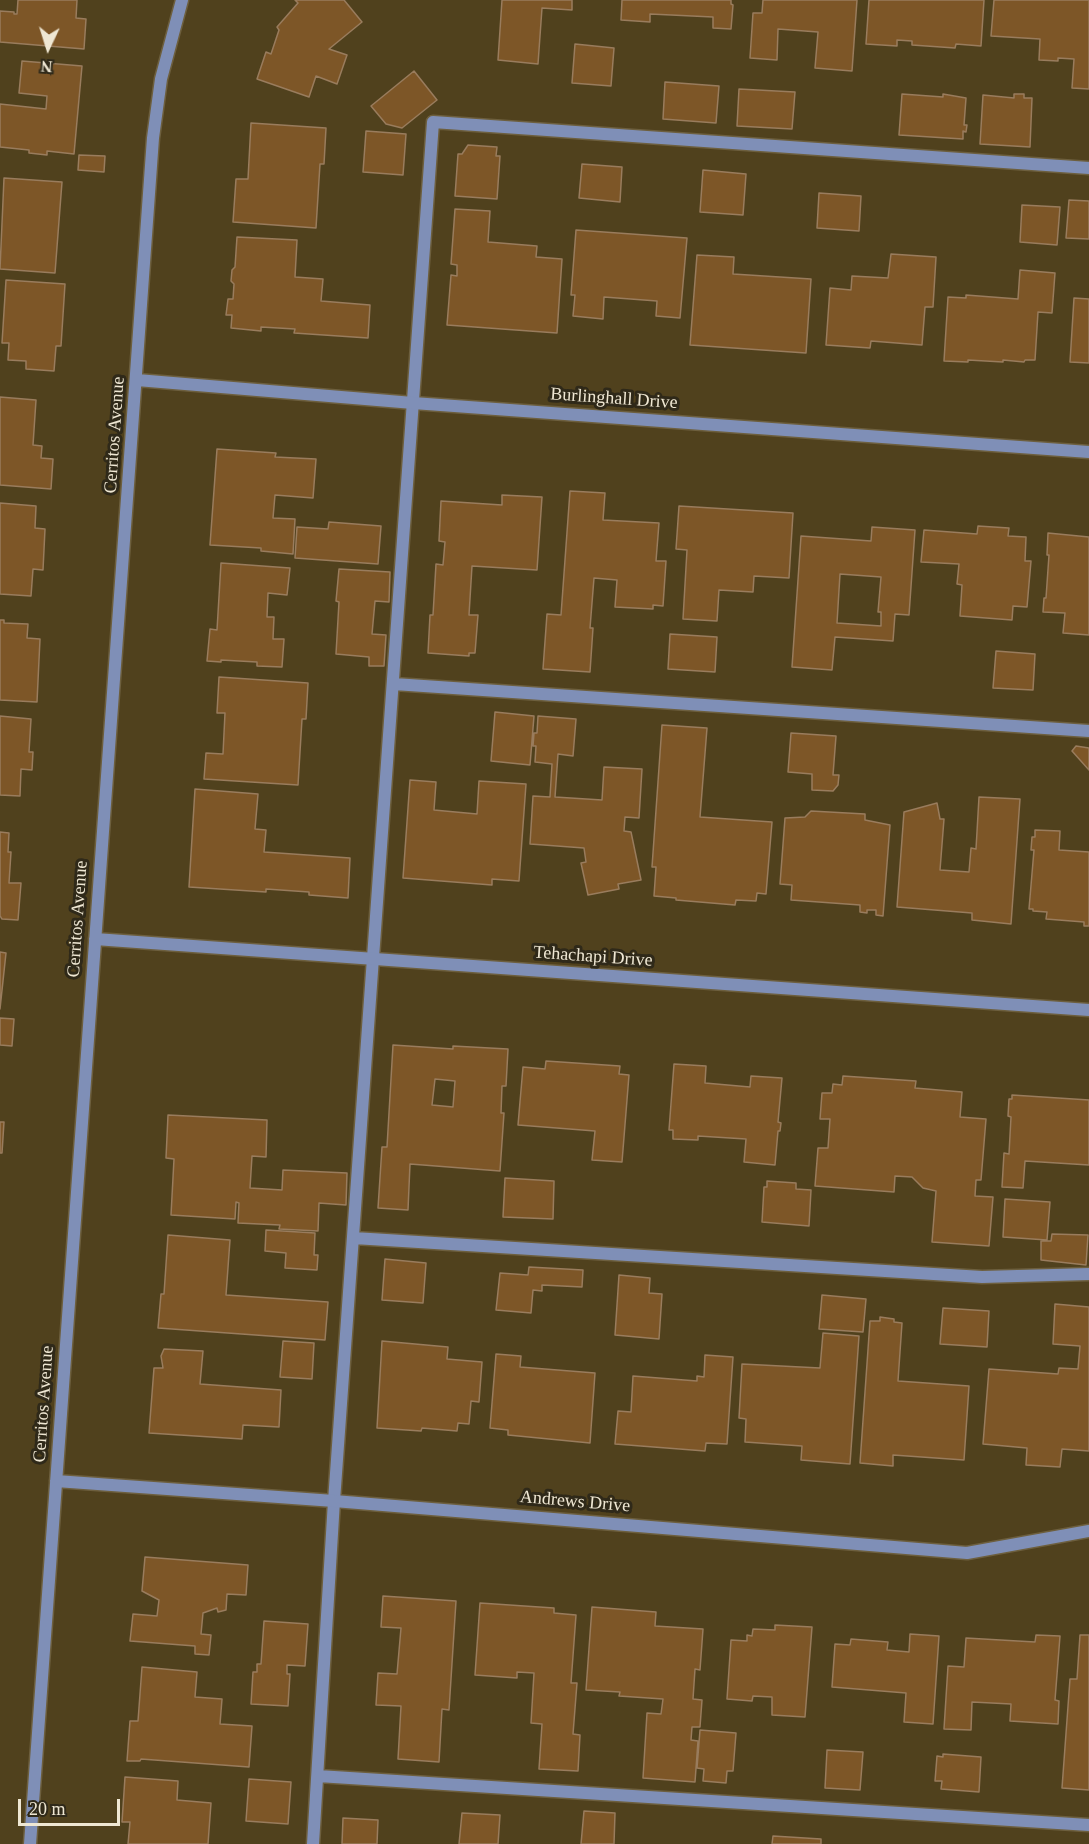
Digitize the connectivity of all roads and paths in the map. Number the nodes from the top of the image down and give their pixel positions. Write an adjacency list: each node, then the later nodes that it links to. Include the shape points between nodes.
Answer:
1 (182, 0): 3 (street, Cerritos Avenue, via 160,79 153,138)
2 (1089, 168): 4 (street, via 433,122)
3 (137, 380): 4 (street, Burlinghall Drive); 8 (street, Cerritos Avenue)
4 (413, 403): 5 (street, Burlinghall Drive); 6 (street)
5 (1089, 452)
6 (394, 684): 7 (street); 9 (street)
7 (1089, 731)
8 (95, 939): 9 (street, Tehachapi Drive); 13 (street, Cerritos Avenue)
9 (374, 959): 10 (street, Tehachapi Drive); 11 (street)
10 (1089, 1010)
11 (354, 1238): 12 (street, via 982,1276); 14 (street)
12 (1089, 1274)
13 (56, 1481): 14 (street, Andrews Drive); 18 (street, Cerritos Avenue)
14 (334, 1501): 15 (street, Andrews Drive, via 968,1552); 16 (street)
15 (1089, 1531)
16 (318, 1776): 17 (street); 19 (street)
17 (1089, 1825)
18 (30, 1844)
19 (313, 1844)

